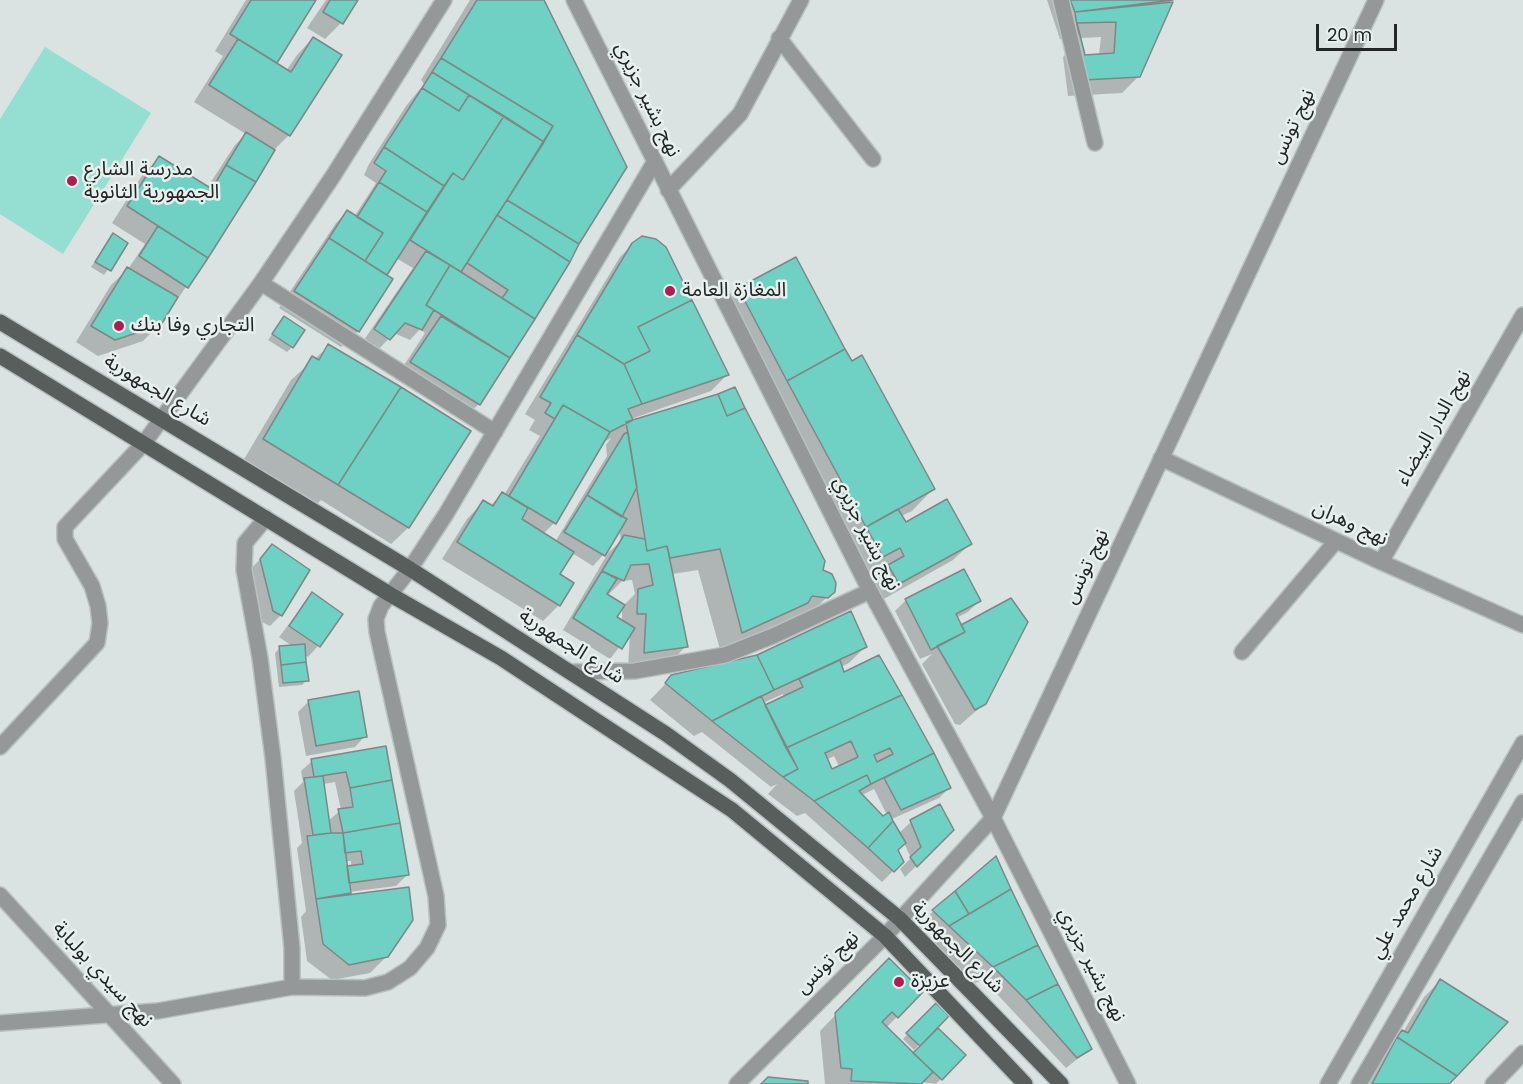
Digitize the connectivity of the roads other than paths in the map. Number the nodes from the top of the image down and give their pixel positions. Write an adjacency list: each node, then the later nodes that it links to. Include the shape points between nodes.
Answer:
1 (444, 0): 11 (street)
2 (574, 0): 9 (street, نهج بشير جزيري)
3 (801, 0): 6 (street)
4 (1061, 0): 7 (street)
5 (1376, 0): 18 (street, نهج تونس)
6 (779, 38): 8 (street); 10 (street, via 740,114)
7 (1095, 143)
8 (873, 159)
9 (655, 160): 10 (street, نهج بشير جزيري); 16 (street)
10 (668, 190): 23 (street, نهج بشير جزيري)
11 (261, 283): 15 (street); 16 (street)
12 (1523, 315): 21 (street, نهج الدار البيضاء)
13 (0, 322): 15 (main road, شارع الجمهورية)
14 (0, 356): 17 (main road)
15 (162, 419): 17 (street); 22 (main road, شارع الجمهورية)
16 (495, 432): 22 (street)
17 (144, 442): 19 (main road); 29 (street, via 63,532 92,586 100,623 97,643)
18 (1161, 458): 20 (street, نهج وهران); 31 (street, نهج تونس)
19 (266, 518): 24 (main road); 35 (street, via 245,543 244,570 273,758 292,948)
20 (1336, 541): 21 (street, نهج وهران); 26 (street)
21 (1381, 562): 25 (street, نهج وهران)
22 (410, 568): 24 (street); 27 (main road, شارع الجمهورية)
23 (870, 591): 27 (street, via 725,655 635,671); 31 (street, نهج بشير جزيري)
24 (391, 595): 34 (main road, via 501,658 732,810); 35 (street, via 381,606 376,632 436,896 438,925 428,948 410,968 388,981 365,988)
25 (1523, 625)
26 (1242, 652)
27 (572, 672): 33 (main road, شارع الجمهورية, via 730,780)
28 (1523, 743): 44 (street, شارع محمد علي)
29 (0, 747)
30 (1523, 802): 45 (street)
31 (993, 818): 33 (street, نهج تونس); 43 (street, نهج بشير جزيري)
32 (0, 895): 36 (street, نهج سيدي بولبابة)
33 (900, 919): 34 (street, نهج تونس); 42 (main road, شارع الجمهورية)
34 (885, 936): 40 (street, نهج تونس); 41 (main road)
35 (292, 987): 36 (street, via 167,1010)
36 (110, 1015): 37 (street); 39 (street, نهج سيدي بولبابة)
37 (0, 1023)
38 (1523, 1053): 46 (street)
39 (173, 1084)
40 (737, 1084)
41 (1025, 1084)
42 (1061, 1084)
43 (1128, 1084)
44 (1328, 1084)
45 (1359, 1084)
46 (1493, 1084)

